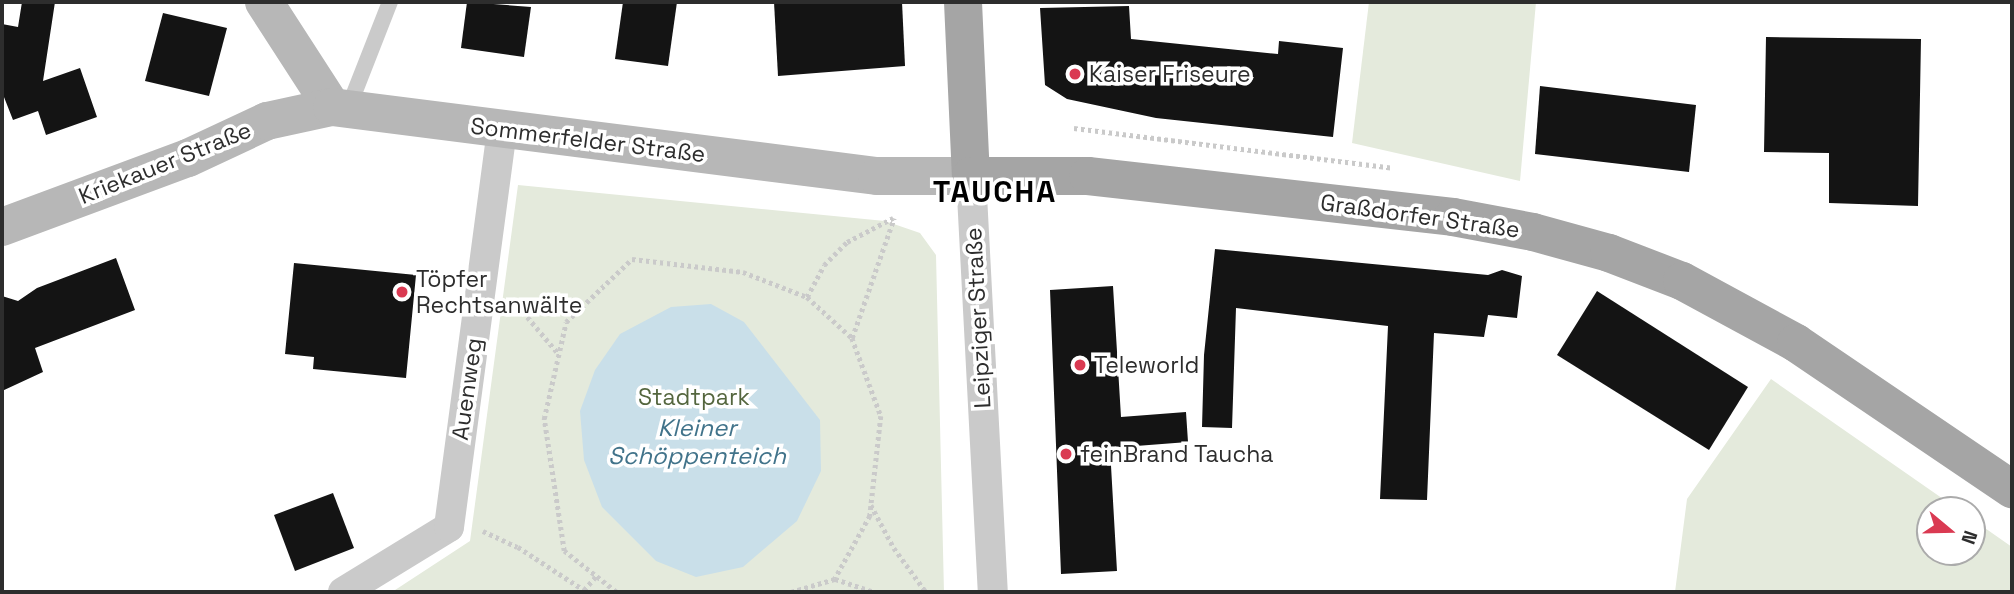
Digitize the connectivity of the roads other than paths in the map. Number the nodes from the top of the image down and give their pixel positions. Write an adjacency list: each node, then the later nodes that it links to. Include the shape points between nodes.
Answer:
1 (264, 2): 4 (main road)
2 (390, 2): 4 (lane)
3 (963, 2): 6 (main road, Leipziger Straße)
4 (340, 108): 5 (main road, Sommerfelder Straße); 7 (main road, Kriekauer Straße, via 267,121 188,158)
5 (502, 128): 6 (main road, Sommerfelder Straße, via 895,178); 9 (street, Auenweg, via 449,527)
6 (971, 176): 8 (main road, Graßdorfer Straße, via 1088,176 1453,217 1609,253 1682,281 1796,343); 10 (street, Leipziger Straße)
7 (2, 227)
8 (2012, 489)
9 (343, 592)
10 (993, 592)

